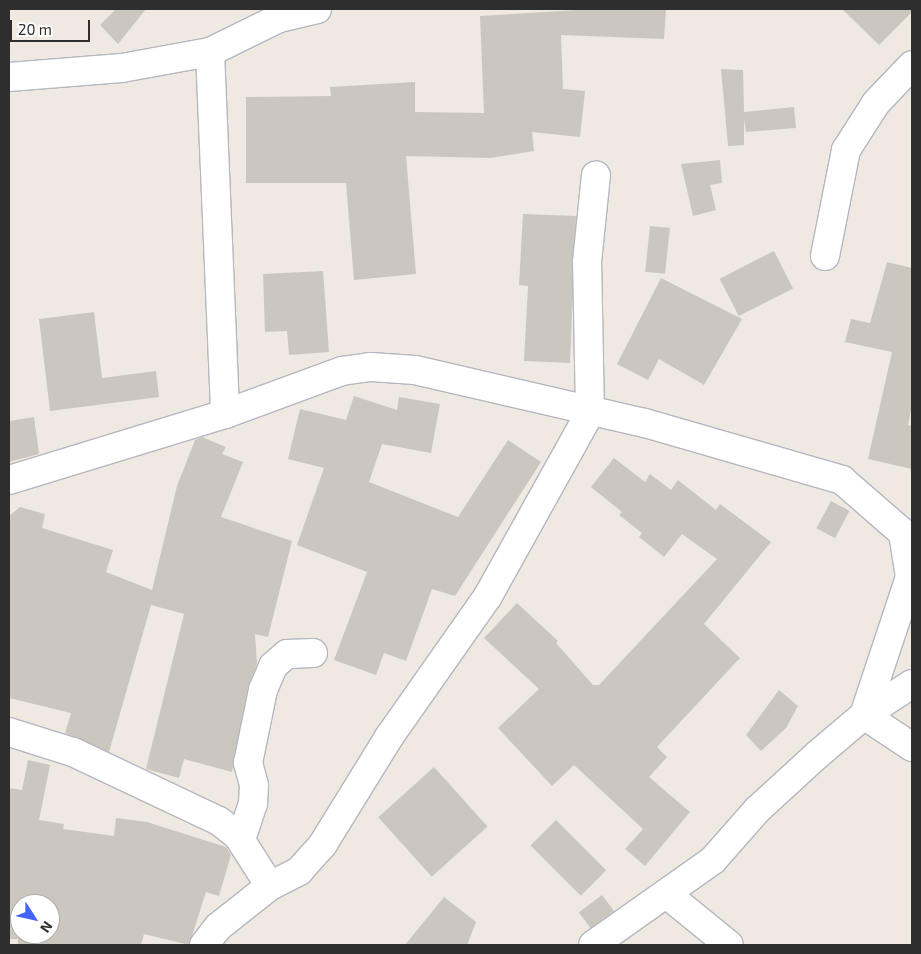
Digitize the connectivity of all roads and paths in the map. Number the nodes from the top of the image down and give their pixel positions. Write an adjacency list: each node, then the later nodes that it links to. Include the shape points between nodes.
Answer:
1 (317, 9): 2 (street)
2 (276, 14): 3 (street)
3 (210, 52): 5 (street, via 122,68); 9 (street)
4 (912, 65): 7 (street, via 876,103 846,150)
5 (9, 77)
6 (596, 175): 8 (street, via 587,262)
7 (825, 256)
8 (590, 413): 9 (street, via 415,370 371,367 342,371); 13 (street, via 645,423 842,480 903,532 910,577); 17 (street, via 488,596 389,737 323,844 299,871)
9 (224, 414): 10 (street)
10 (9, 480)
11 (313, 653): 16 (street, via 288,654 274,666 263,690 248,763 254,785 253,804)
12 (912, 684): 13 (street)
13 (864, 715): 15 (street); 18 (street, via 757,810 713,860)
14 (9, 732): 16 (street, via 73,752 219,821)
15 (912, 747)
16 (241, 840): 17 (street)
17 (270, 886): 19 (street, via 218,927)
18 (669, 896): 20 (street); 21 (street)
19 (204, 945)
20 (594, 945)
21 (729, 945)

